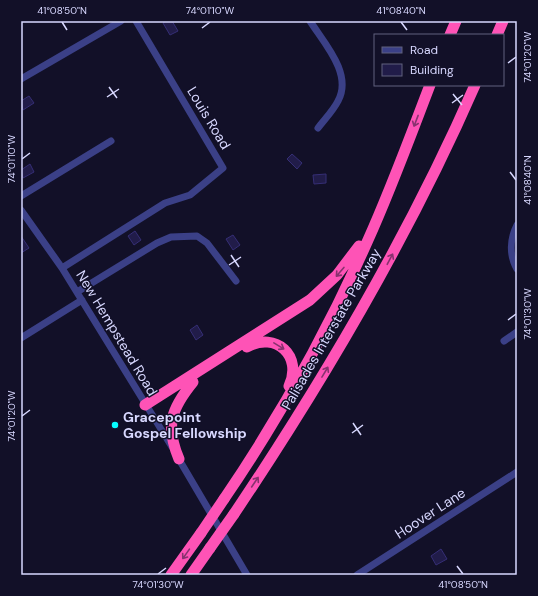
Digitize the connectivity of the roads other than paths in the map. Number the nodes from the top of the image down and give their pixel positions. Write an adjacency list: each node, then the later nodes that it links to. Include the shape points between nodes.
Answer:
1 (120, 21): 8 (street)
2 (136, 21): 17 (street, Louis Road, via 223,168 190,195 165,203)
3 (310, 21): 11 (street, via 340,69 342,81 338,102)
4 (456, 21): 6 (highway)
5 (503, 21): 7 (highway)
6 (450, 34)
7 (497, 34)
8 (21, 79)
9 (430, 86): 13 (highway, Palisades Interstate Parkway, one-way to 13)
10 (475, 86): 31 (highway, Palisades Interstate Parkway, one-way to 10, bridge, via 312,394 373,291 427,187)
11 (318, 128)
12 (111, 141): 14 (street)
13 (394, 178): 26 (highway, one-way to 26, via 355,253 327,286 299,308); 27 (highway, Palisades Interstate Parkway, via 330,319)
14 (21, 196)
15 (21, 210): 17 (street, New Hempstead Road)
16 (517, 224): 18 (street, via 511,239)
17 (62, 268): 20 (street, New Hempstead Road)
18 (517, 269)
19 (236, 281): 20 (street, via 207,243 197,236 171,237)
20 (77, 292): 21 (street, New Hempstead Road)
21 (82, 300): 23 (street); 26 (street, New Hempstead Road)
22 (517, 332): 24 (street)
23 (21, 338)
24 (504, 341)
25 (193, 382): 26 (highway); 27 (highway, one-way to 27, via 255,343 271,342 288,354 293,367 292,380); 28 (highway, via 179,400 171,420 172,438)
26 (147, 407): 28 (street, New Hempstead Road)
27 (254, 454): 30 (highway, Palisades Interstate Parkway, one-way to 30, bridge)
28 (179, 459): 32 (street, New Hempstead Road)
29 (517, 472): 33 (street, Hoover Lane)
30 (172, 575)
31 (191, 575)
32 (247, 575)
33 (357, 575)

